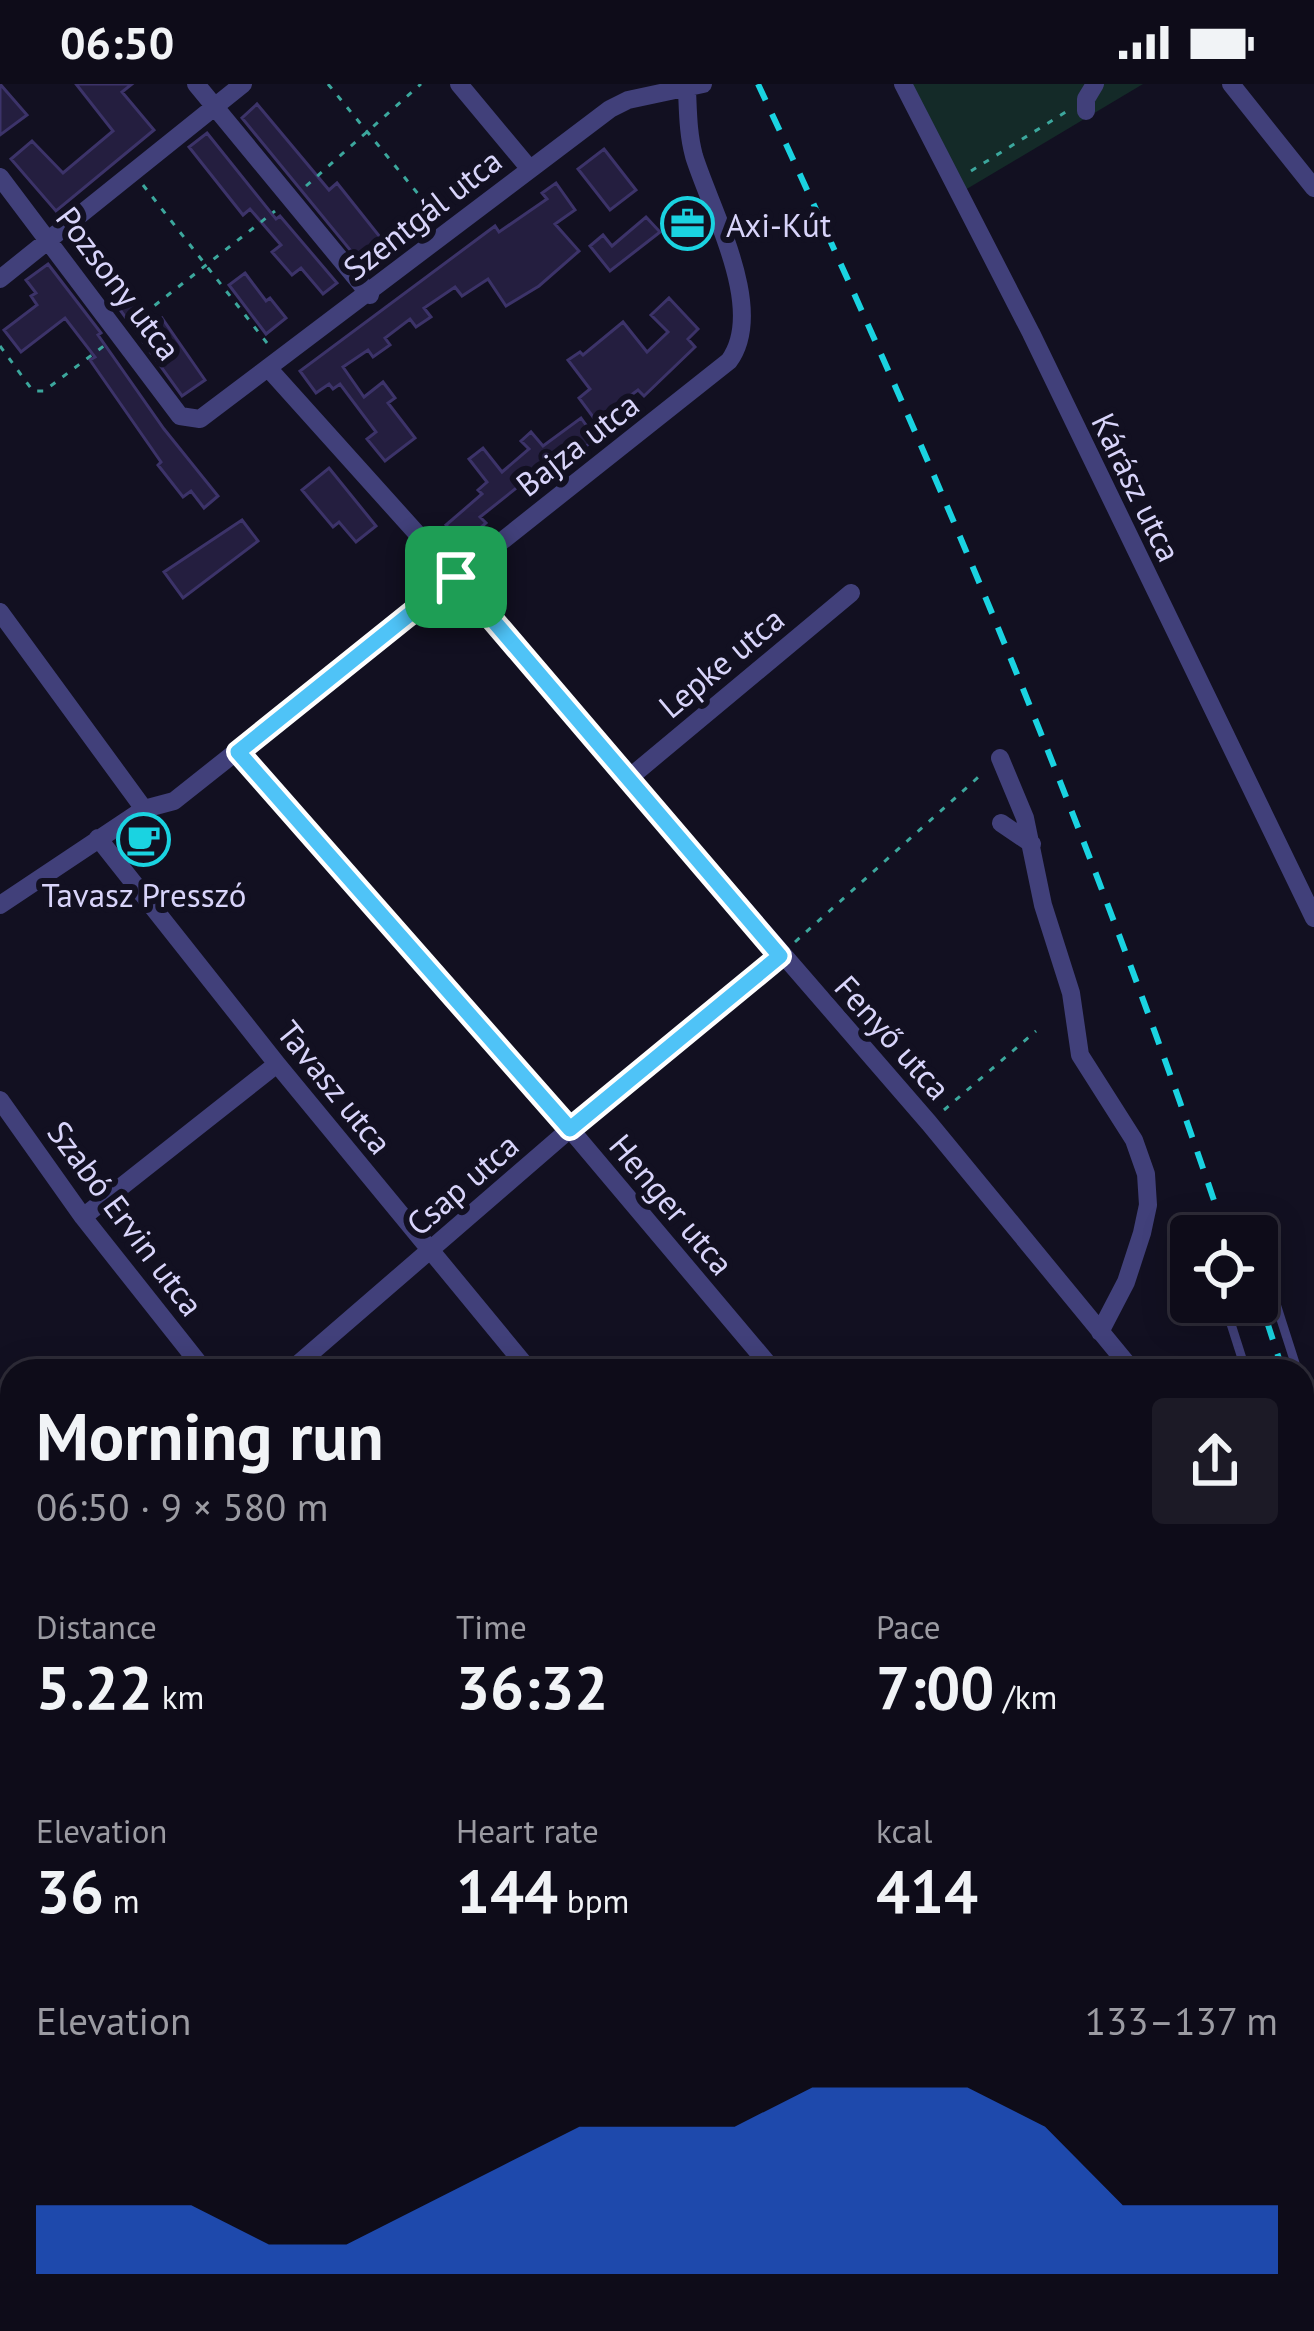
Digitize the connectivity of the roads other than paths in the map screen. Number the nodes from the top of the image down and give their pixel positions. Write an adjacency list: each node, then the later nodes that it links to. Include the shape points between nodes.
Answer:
1 (196, 84): 8 (street)
2 (243, 84): 8 (street)
3 (460, 84): 9 (street)
4 (903, 84): 28 (street, Kárász utca)
5 (1231, 84): 11 (street)
6 (695, 87): 7 (street, Szentgál utca); 17 (street, Bajza utca, via 694,153 740,296 738,348 722,369)
7 (625, 92): 9 (street, Szentgál utca)
8 (215, 108): 12 (street); 14 (street)
9 (529, 168): 14 (street, Szentgál utca)
10 (0, 177): 12 (street, Pozsony utca)
11 (1314, 188)
12 (50, 239): 13 (street); 16 (street, Pozsony utca, via 180,416)
13 (0, 279)
14 (370, 295): 15 (street, Szentgál utca)
15 (275, 365): 16 (street, Szentgál utca); 17 (street, Fenyő utca)
16 (192, 421)
17 (456, 577): 20 (street, Bajza utca); 22 (street, Fenyő utca)
18 (851, 592): 22 (street, Lepke utca)
19 (0, 612): 23 (street)
20 (238, 752): 23 (street, Bajza utca, via 174,801); 32 (street, Henger utca)
21 (1000, 758): 26 (street)
22 (629, 778): 29 (street, Fenyő utca)
23 (144, 809): 25 (street, Bajza utca)
24 (1000, 823): 26 (street)
25 (98, 838): 27 (street, Bajza utca); 30 (street, Tavasz utca)
26 (1032, 844): 37 (street, via 1080,1055 1134,1140 1148,1187 1137,1249)
27 (0, 904)
28 (1314, 918)
29 (780, 956): 32 (street, Csap utca); 37 (street, Fenyő utca)
30 (277, 1064): 33 (street); 34 (street, Tavasz utca)
31 (0, 1100): 33 (street, Szabó Ervin utca)
32 (570, 1129): 34 (street, Csap utca); 41 (street, Henger utca)
33 (83, 1217): 38 (street, Szabó Ervin utca)
34 (432, 1251): 39 (street, Csap utca); 40 (street, Tavasz utca)
35 (1278, 1310): 44 (lane)
36 (1231, 1323): 43 (lane)
37 (1100, 1332): 42 (street, Fenyő utca)
38 (195, 1359)
39 (304, 1359)
40 (520, 1359)
41 (764, 1359)
42 (1123, 1359)
43 (1242, 1359)
44 (1293, 1359)

